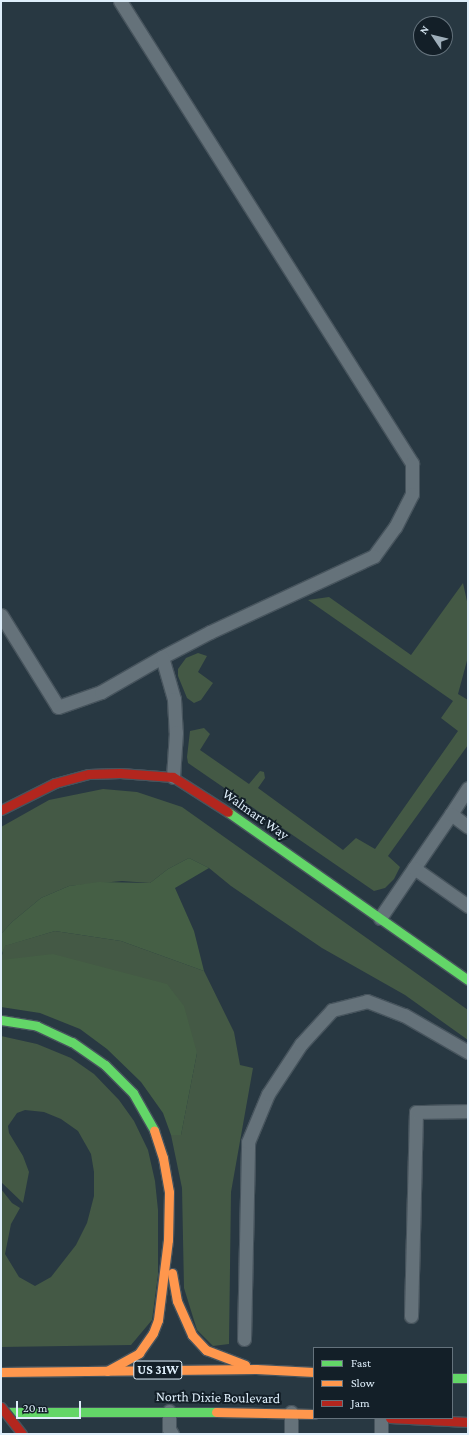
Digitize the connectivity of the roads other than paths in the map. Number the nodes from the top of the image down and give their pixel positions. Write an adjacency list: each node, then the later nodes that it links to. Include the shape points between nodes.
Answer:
1 (120, 1): 3 (lane, via 412,463 412,494 395,527 374,556)
2 (1, 615): 3 (lane, via 58,707 101,692)
3 (162, 657): 4 (lane, via 174,699 176,732)
4 (173, 777): 6 (main road, Walmart Way, via 120,773 90,774 55,783); 11 (main road, Walmart Way, via 210,799)
5 (468, 788): 7 (lane)
6 (1, 810)
7 (451, 814): 8 (lane); 9 (lane)
8 (468, 826)
9 (414, 868): 10 (lane); 11 (lane)
10 (468, 906)
11 (380, 918): 12 (main road, Walmart Way)
12 (468, 980)
13 (1, 1020): 16 (main road, via 37,1026 72,1042 105,1064 133,1093 152,1124 163,1158 169,1192)
14 (468, 1052): 18 (lane, via 404,1015 367,1001 332,1010 301,1044 268,1094 248,1142)
15 (468, 1111): 17 (lane, via 416,1112)
16 (168, 1240): 19 (main road, via 177,1301 192,1334 206,1350); 20 (main road, via 162,1306 153,1333 139,1353)
17 (411, 1316)
18 (244, 1340)
19 (256, 1369): 20 (main road, North Dixie Boulevard / US 31W); 22 (main road, North Dixie Boulevard / US 31W)
20 (107, 1371): 21 (main road, North Dixie Boulevard / US 31W)
21 (1, 1372)
22 (313, 1372)
23 (453, 1378): 24 (main road)
24 (468, 1378)
25 (1, 1407): 33 (main road, bridge)
26 (169, 1411): 27 (main road, North Dixie Boulevard); 28 (main road, North Dixie Boulevard); 34 (lane, via 169,1429)
27 (1, 1412)
28 (291, 1412): 29 (main road, North Dixie Boulevard); 35 (lane)
29 (313, 1414)
30 (381, 1419): 36 (lane)
31 (410, 1419): 32 (main road)
32 (468, 1422)
33 (22, 1434)
34 (172, 1434)
35 (291, 1434)
36 (381, 1434)

